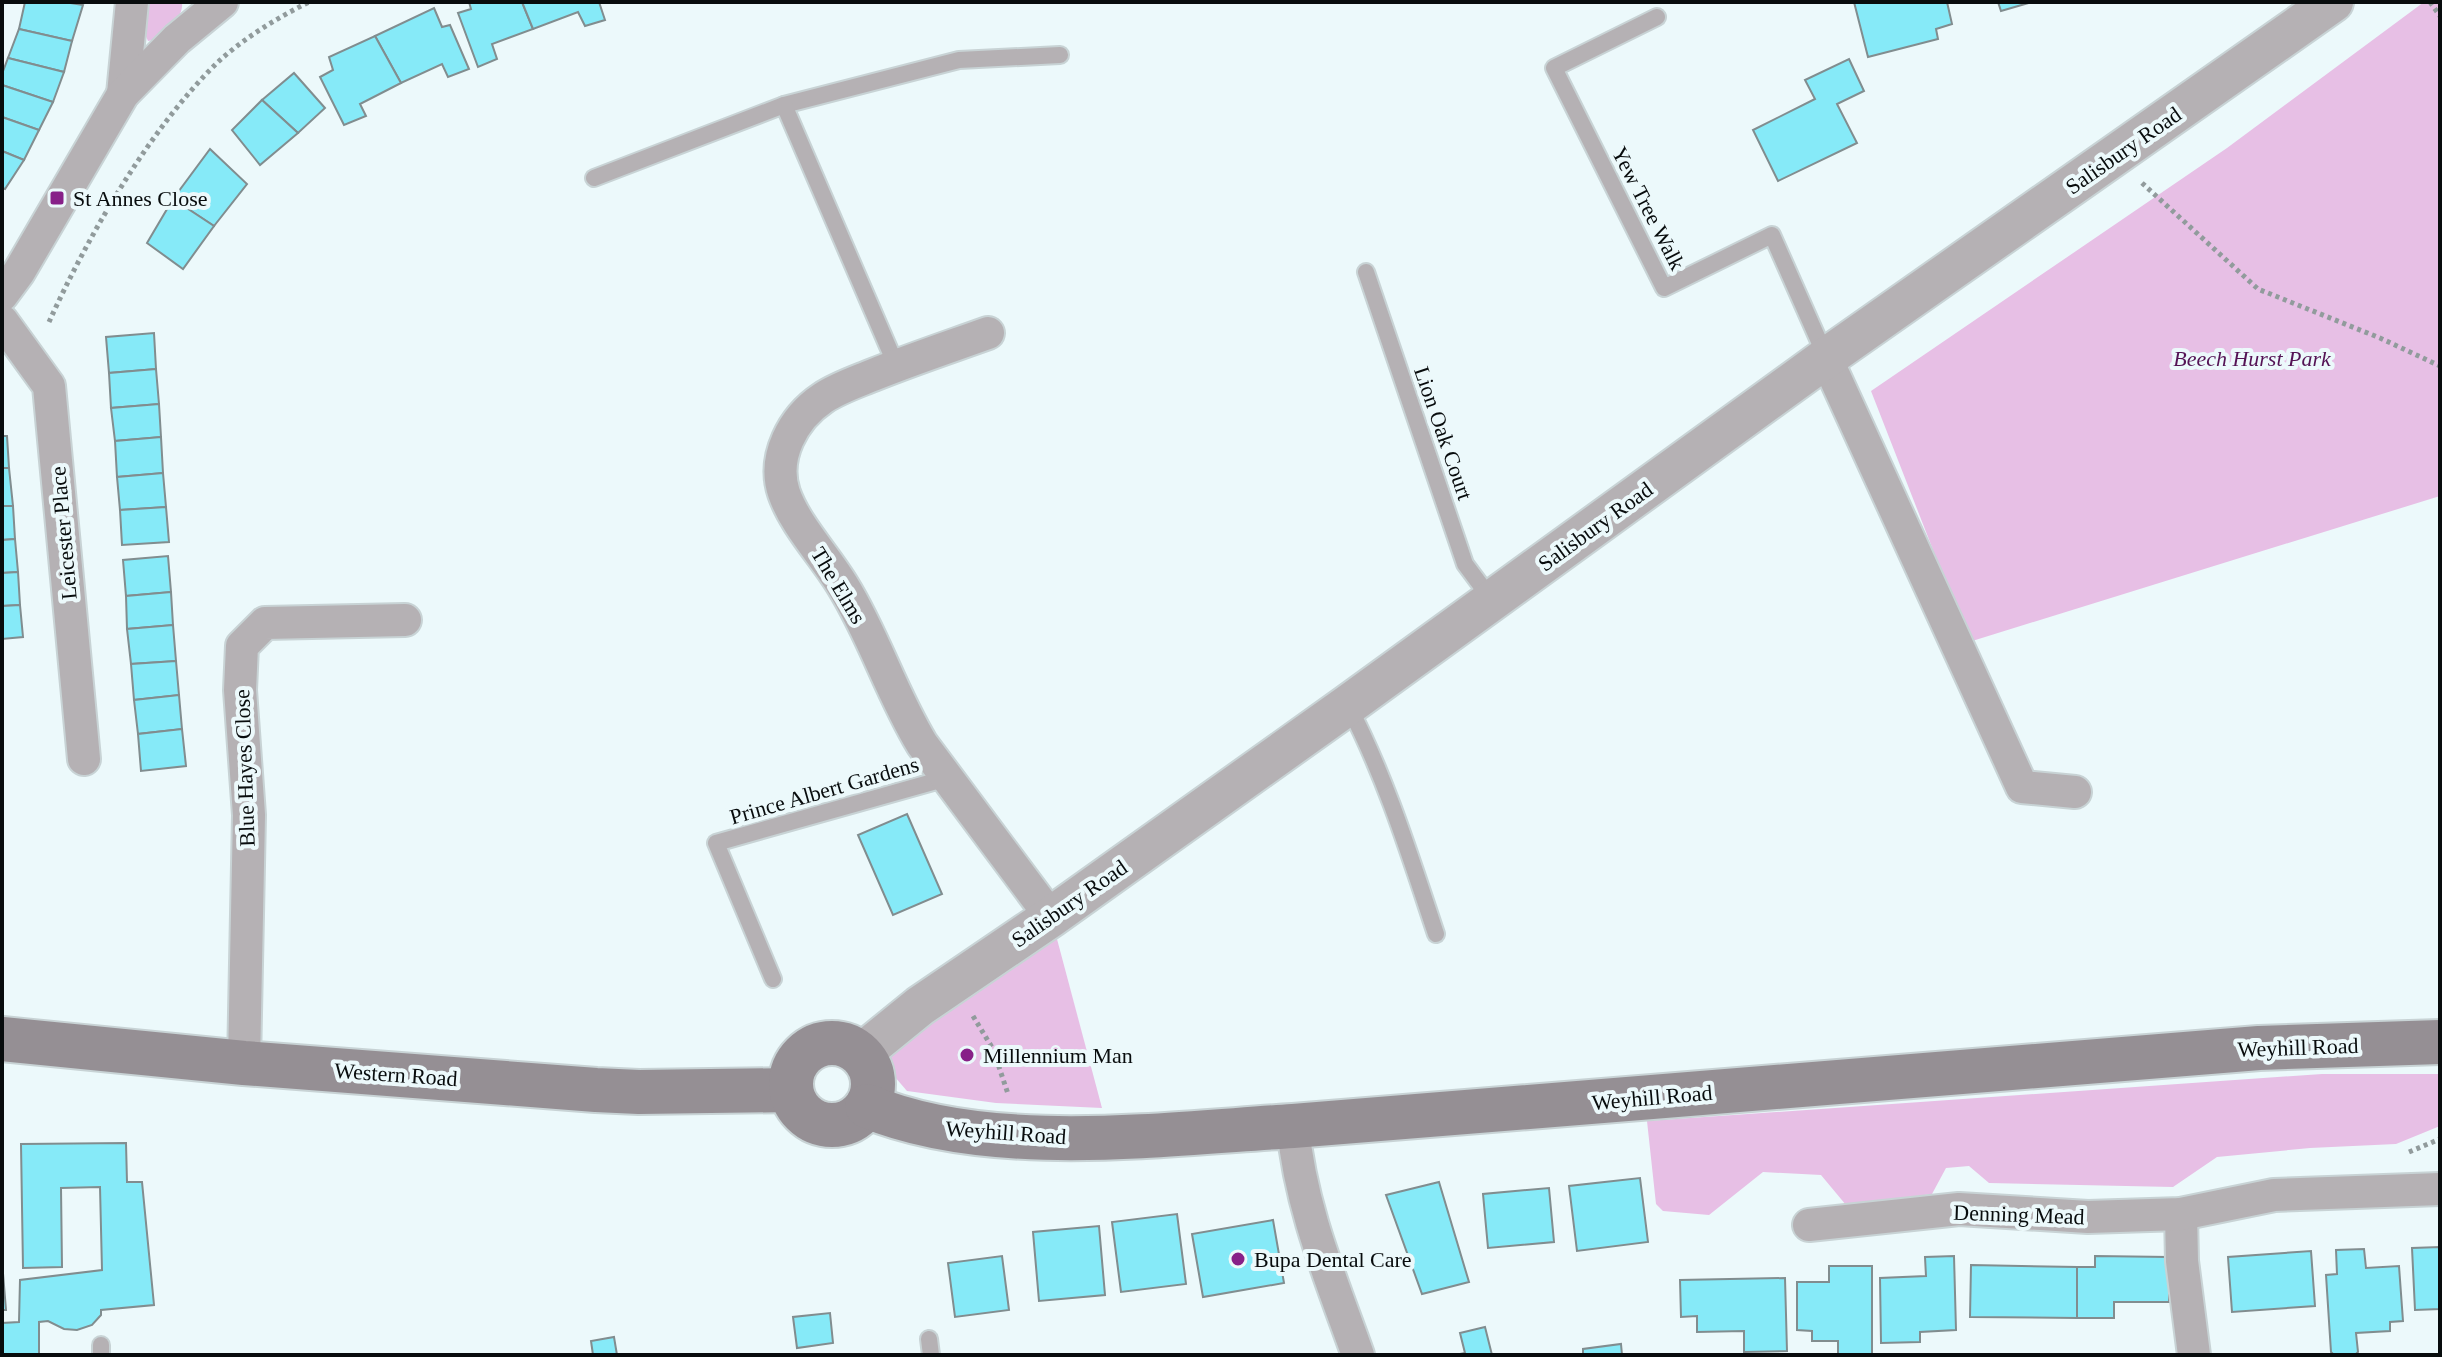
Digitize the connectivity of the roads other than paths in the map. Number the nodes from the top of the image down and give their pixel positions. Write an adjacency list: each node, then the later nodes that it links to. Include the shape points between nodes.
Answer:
1 (132, 2): 6 (street)
2 (222, 2): 6 (street)
3 (2333, 2): 13 (street, Salisbury Road)
4 (1657, 17): 13 (lane, Yew Tree Walk, via 1554,68 1664,288 1772,235)
5 (1060, 55): 7 (lane, via 959,60)
6 (123, 94): 10 (street)
7 (784, 105): 8 (lane); 14 (lane)
8 (594, 178)
9 (1366, 272): 15 (lane, Lion Oak Court, via 1465,564)
10 (2, 295)
11 (2, 321): 18 (street, Leicester Place, via 49,386)
12 (988, 333): 14 (street, The Elms)
13 (1826, 358): 15 (street, Salisbury Road); 20 (street, via 2022,787)
14 (896, 365): 19 (street, The Elms, via 842,387 808,410 785,443 780,478 795,514 857,610 906,717)
15 (1492, 600): 17 (street, Salisbury Road)
16 (405, 620): 27 (street, Blue Hayes Close, via 265,623 242,646 249,815)
17 (1348, 705): 21 (street, Salisbury Road); 22 (lane, via 1394,805)
18 (84, 759)
19 (947, 778): 21 (street, The Elms); 23 (lane, Prince Albert Gardens, via 716,843)
20 (2075, 792)
21 (1051, 917): 26 (street, Salisbury Road, via 920,1006)
22 (1436, 934)
23 (773, 979)
24 (2, 1039): 27 (main road, Western Road)
25 (2440, 1042): 30 (main road, Weyhill Road, via 2259,1048)
26 (861, 1054): 28 (main road, via 843,1044 819,1045 797,1063); 29 (main road, via 873,1078)
27 (244, 1063): 28 (main road, Western Road, via 639,1092)
28 (791, 1090): 29 (main road, via 804,1114 830,1125 857,1117)
29 (867, 1106): 30 (main road, Weyhill Road, via 944,1128 1038,1137)
30 (1293, 1126): 34 (street, via 1303,1194)
31 (2440, 1189): 32 (street, Denning Mead, via 2274,1195)
32 (2181, 1214): 33 (street, Denning Mead, via 2088,1217 1959,1209); 35 (street)
33 (1809, 1225)
34 (1358, 1355)
35 (2194, 1355)

